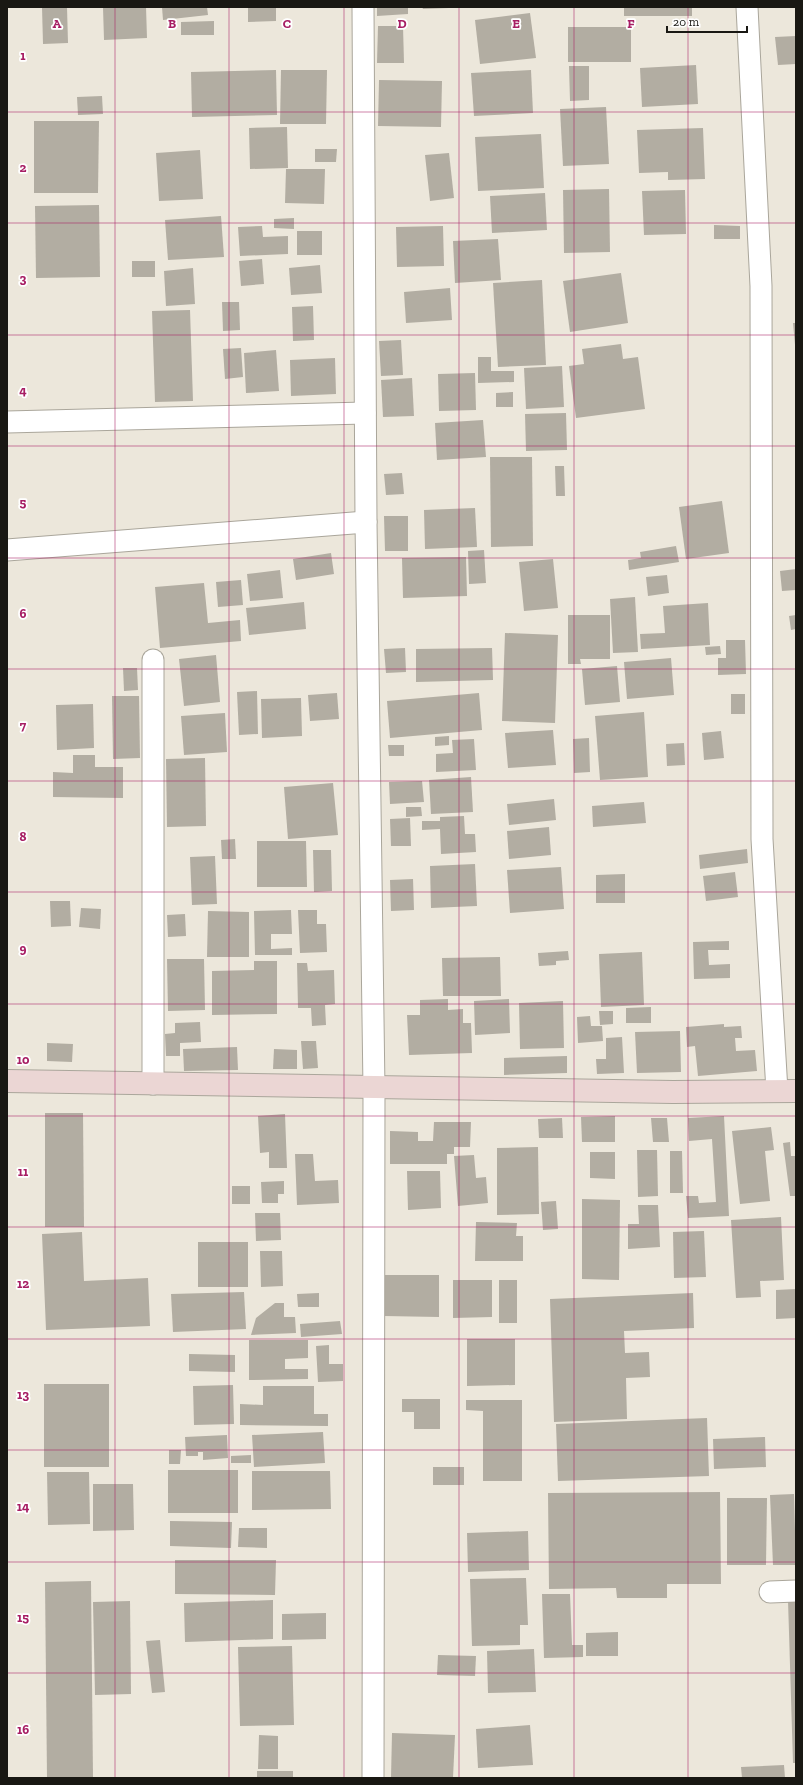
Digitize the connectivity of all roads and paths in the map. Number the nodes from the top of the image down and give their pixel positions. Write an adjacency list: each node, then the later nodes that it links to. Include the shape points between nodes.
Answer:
1 (363, 7): 3 (street)
2 (747, 7): 11 (street, via 761,286 762,839)
3 (365, 413): 4 (street); 5 (street)
4 (7, 422)
5 (366, 522): 6 (street); 10 (street)
6 (7, 550)
7 (153, 660): 9 (street)
8 (7, 1082): 9 (street)
9 (154, 1084): 10 (street)
10 (374, 1089): 11 (street); 14 (street)
11 (787, 1091)
12 (796, 1591): 13 (street)
13 (770, 1592)
14 (373, 1778)

